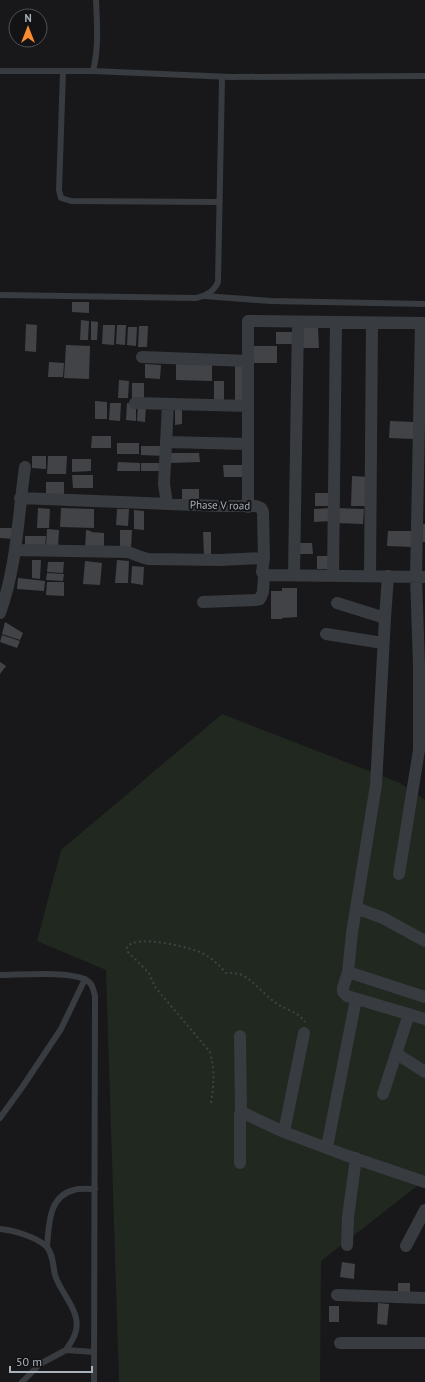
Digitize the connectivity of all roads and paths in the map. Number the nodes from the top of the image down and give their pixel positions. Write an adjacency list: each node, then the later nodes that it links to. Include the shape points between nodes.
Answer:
1 (96, 0): 3 (lane, via 98,44)
2 (0, 71): 4 (lane)
3 (93, 71): 4 (lane); 6 (lane)
4 (62, 72): 7 (lane, via 59,190 61,198 71,201)
5 (425, 76): 6 (lane)
6 (222, 77): 7 (lane)
7 (219, 202): 9 (lane, via 218,282 216,288)
8 (0, 295): 9 (lane, via 196,298)
9 (204, 296): 10 (lane, via 271,301)
10 (425, 304)
11 (298, 322): 12 (street); 16 (street, via 248,321); 29 (street)
12 (336, 323): 13 (street); 30 (street)
13 (372, 323): 14 (street); 31 (street)
14 (423, 323): 33 (street)
15 (142, 357): 16 (street)
16 (248, 362): 19 (street)
17 (135, 403): 18 (street)
18 (168, 404): 19 (street); 20 (street)
19 (248, 406): 21 (street)
20 (166, 442): 21 (street); 24 (street, via 164,484)
21 (248, 444): 25 (street)
22 (25, 467): 23 (street)
23 (20, 498): 24 (street, Phase V road); 26 (street)
24 (167, 504): 25 (street, Phase V road)
25 (248, 507): 27 (street, Phase V road, via 258,506 263,512)
26 (16, 550): 27 (street, via 126,552 149,559); 36 (street, via 8,591)
27 (264, 558): 28 (street, Phase V road)
28 (264, 575): 29 (street); 34 (street, Phase V road, via 260,599)
29 (294, 575): 30 (street)
30 (333, 575): 31 (street)
31 (370, 576): 32 (street)
32 (388, 576): 33 (street); 37 (street)
33 (421, 577): 40 (street, via 419,750)
34 (203, 602)
35 (337, 603): 37 (street)
36 (0, 613)
37 (384, 618): 39 (street)
38 (326, 634): 39 (street)
39 (383, 644): 41 (street, via 376,785)
40 (399, 874)
41 (356, 908): 42 (street, via 383,918); 43 (street)
42 (425, 941)
43 (348, 972): 46 (street); 47 (street, via 343,992)
44 (0, 975): 45 (lane, via 68,975)
45 (85, 979): 57 (lane, via 61,1029); 63 (lane, via 93,986 95,996)
46 (425, 997)
47 (356, 999): 48 (street); 59 (street)
48 (409, 1014): 49 (street); 52 (street)
49 (425, 1019)
50 (304, 1033): 55 (path, via 305,1023 298,1015 269,998 243,976 226,973 218,963 202,954 174,945 135,942 128,945 128,952 149,973 156,988 210,1052 215,1080); 58 (street)
51 (240, 1036): 56 (street)
52 (397, 1054): 53 (street); 54 (street)
53 (425, 1072)
54 (383, 1094)
55 (211, 1103)
56 (241, 1112): 58 (street); 61 (street)
57 (0, 1118)
58 (284, 1132): 59 (street)
59 (327, 1147): 60 (street)
60 (356, 1158): 62 (street); 67 (street, via 349,1206)
61 (240, 1163)
62 (425, 1182)
63 (95, 1188): 69 (lane, via 73,1190 58,1198 51,1213); 75 (lane)
64 (425, 1210): 66 (street)
65 (0, 1229): 69 (lane, via 36,1239)
66 (419, 1231): 68 (street)
67 (347, 1245)
68 (406, 1246)
69 (47, 1247): 74 (lane, via 56,1276 76,1318 75,1336)
70 (337, 1295): 71 (street)
71 (425, 1298)
72 (340, 1343): 73 (street)
73 (425, 1343)
74 (66, 1350): 75 (lane); 76 (lane, via 40,1364)
75 (94, 1352): 77 (lane)
76 (22, 1382)
77 (94, 1382)

